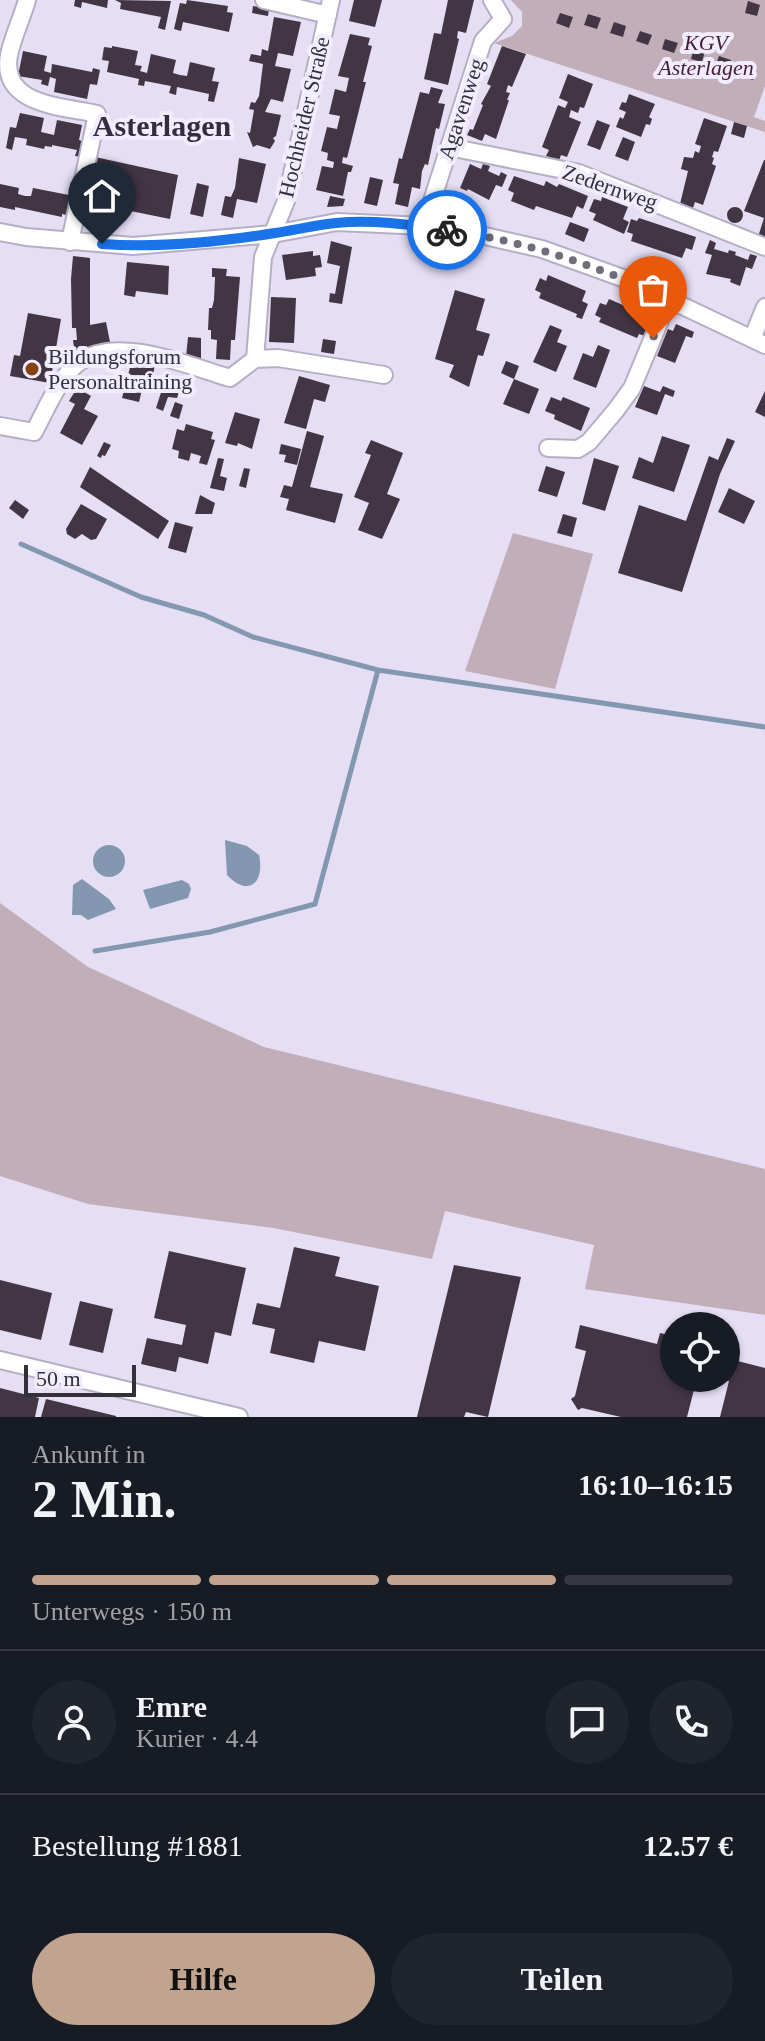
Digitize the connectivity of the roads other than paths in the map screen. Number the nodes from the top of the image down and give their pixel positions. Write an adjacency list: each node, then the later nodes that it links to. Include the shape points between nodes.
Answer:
1 (27, 0): 9 (street, via 8,57 15,88 27,98 97,114)
2 (264, 0): 4 (street)
3 (492, 0): 5 (street, Agavenweg, via 503,19 483,41)
4 (329, 8): 8 (street, Hochheider Straße, via 286,201)
5 (449, 147): 6 (street, Agavenweg); 10 (street, Zedernweg, via 579,173)
6 (424, 226): 8 (street, via 337,222); 11 (street, via 542,249)
7 (0, 232): 9 (street)
8 (273, 234): 9 (street, via 133,246); 14 (street, Hochheider Straße, via 263,257)
9 (70, 242)
10 (765, 247)
11 (669, 299): 13 (street); 17 (street, via 632,388 616,410 578,449)
12 (765, 307): 13 (street)
13 (758, 342)
14 (255, 359): 15 (street); 16 (street, via 230,378 151,354 101,353 79,363 63,381 34,432)
15 (384, 375)
16 (0, 426)
17 (548, 448)
18 (0, 1360): 19 (street)
19 (239, 1417)

